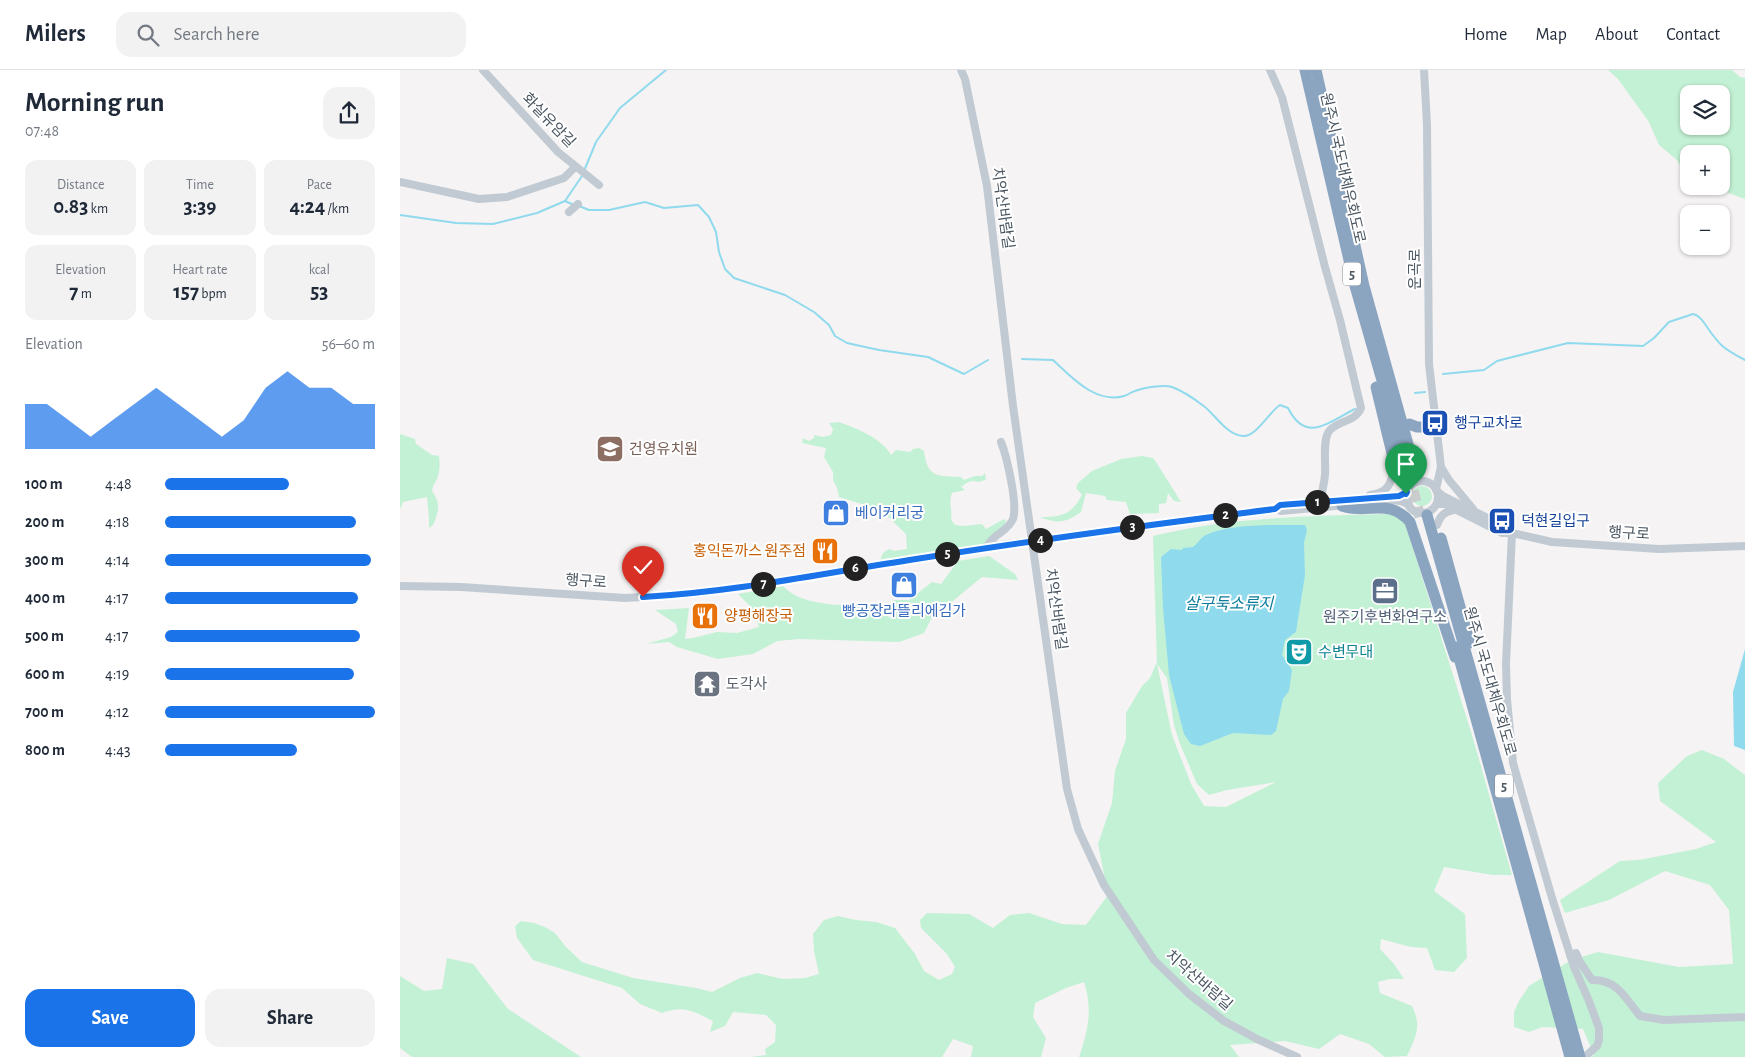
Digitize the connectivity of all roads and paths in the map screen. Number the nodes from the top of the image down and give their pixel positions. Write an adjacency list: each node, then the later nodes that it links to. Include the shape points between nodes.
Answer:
1 (483, 70): 7 (street, 화실유암길, via 558,152)
2 (961, 70): 38 (street, 치악산바람길, via 988,186 1013,406 1066,779 1078,829 1104,885 1154,960 1189,994 1224,1021)
3 (1270, 70): 21 (street, via 1282,98 1361,408 1358,415 1328,431)
4 (1305, 70): 12 (highway, 원주시 국도대체우회도로 / 5)
5 (1316, 70): 12 (highway, 5)
6 (1424, 70): 13 (street, 운곡로, via 1429,364)
7 (576, 167): 8 (street, via 564,178 507,197 479,199); 9 (street, 화실유암길)
8 (400, 182)
9 (596, 183)
10 (578, 204): 11 (street)
11 (569, 212)
12 (1360, 286): 14 (highway, via 1372,299); 16 (highway, via 1355,303); 18 (highway, 5)
13 (1434, 420): 14 (highway, via 1422,428); 17 (street, 운곡로)
14 (1409, 424): 18 (highway)
15 (1000, 442): 32 (street, via 1005,451 1015,505 1013,520)
16 (1395, 466): 19 (street); 22 (street, via 1391,481 1380,494 1349,498)
17 (1441, 467): 18 (street, via 1433,481); 20 (street); 27 (street)
18 (1420, 478): 19 (street); 20 (street)
19 (1408, 490): 22 (street, 행구로, via 1399,496); 23 (street, via 1406,498)
20 (1436, 490): 26 (street); 27 (street)
21 (1320, 502): 22 (street, 행구로); 24 (street, 행구로, via 1280,505)
22 (1342, 503): 23 (street, 행구로, via 1398,501); 24 (street, 행구로, via 1281,511); 28 (highway, via 1350,508 1391,508)
23 (1410, 507): 26 (street, via 1423,513); 28 (highway)
24 (1275, 509): 32 (street, 행구로)
25 (1453, 510): 26 (street, 행구로, via 1444,504); 29 (street, via 1444,513); 30 (street, 행구로, via 1502,533)
26 (1429, 511): 29 (street); 34 (highway, 원주시 국도대체우회도로 / 5)
27 (1475, 512): 30 (street, via 1504,526)
28 (1410, 522): 34 (highway, via 1450,644)
29 (1437, 525): 34 (highway, via 1468,636)
30 (1512, 534): 31 (street, 행구로, via 1552,542 1659,549); 35 (street, via 1506,664 1513,763)
31 (1745, 546)
32 (985, 548): 33 (street, 행구로, via 682,595 625,598)
33 (400, 586)
34 (1472, 686): 37 (highway, 원주시 국도대체우회도로 / 5); 39 (highway, 원주시 국도대체우회도로 / 5)
35 (1570, 955): 36 (street, via 1576,953 1592,980 1614,984 1640,1016 1664,1020); 37 (street, via 1599,1028 1597,1046)
36 (1745, 1018)
37 (1584, 1056)
38 (1297, 1057)
39 (1570, 1057)

